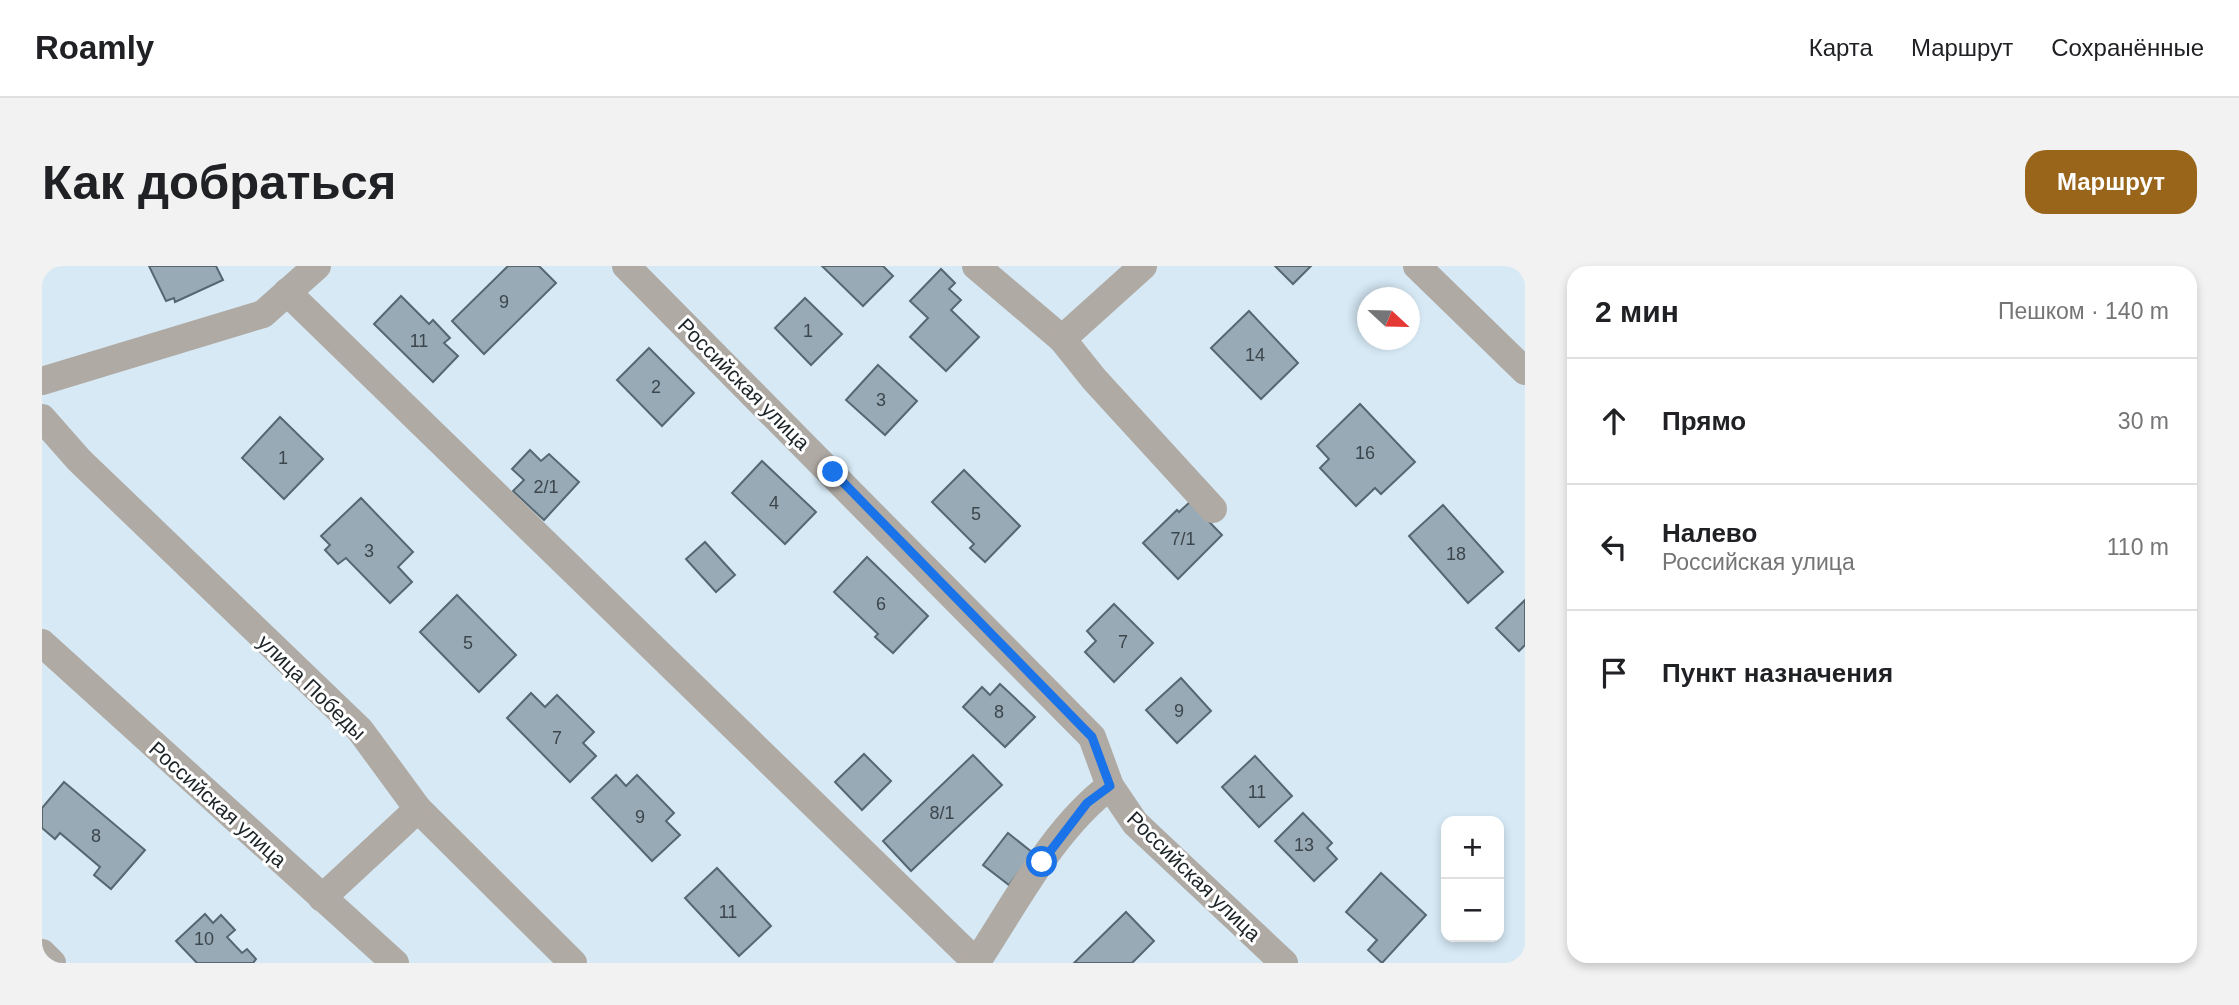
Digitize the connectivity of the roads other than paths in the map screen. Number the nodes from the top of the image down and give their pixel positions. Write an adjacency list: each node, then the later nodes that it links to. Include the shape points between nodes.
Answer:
1 (317, 266): 6 (street)
2 (626, 266): 13 (street, Российская улица, via 1092,737)
3 (976, 266): 7 (street)
4 (1143, 266): 7 (street)
5 (1416, 266): 8 (street)
6 (287, 292): 9 (street, via 263,314); 20 (street)
7 (1062, 339): 11 (street)
8 (1525, 370)
9 (42, 381)
10 (42, 418): 14 (street, улица Победы, via 79,460 360,730)
11 (1213, 509)
12 (42, 643): 15 (street, Российская улица)
13 (1110, 786): 20 (street, via 1087,803 1049,852); 21 (street, Российская улица, via 1135,823)
14 (418, 809): 15 (street); 17 (street, улица Победы)
15 (322, 898): 19 (street, Российская улица)
16 (42, 953): 18 (street)
17 (563, 959)
18 (52, 963)
19 (395, 963)
20 (976, 963)
21 (1284, 963)

